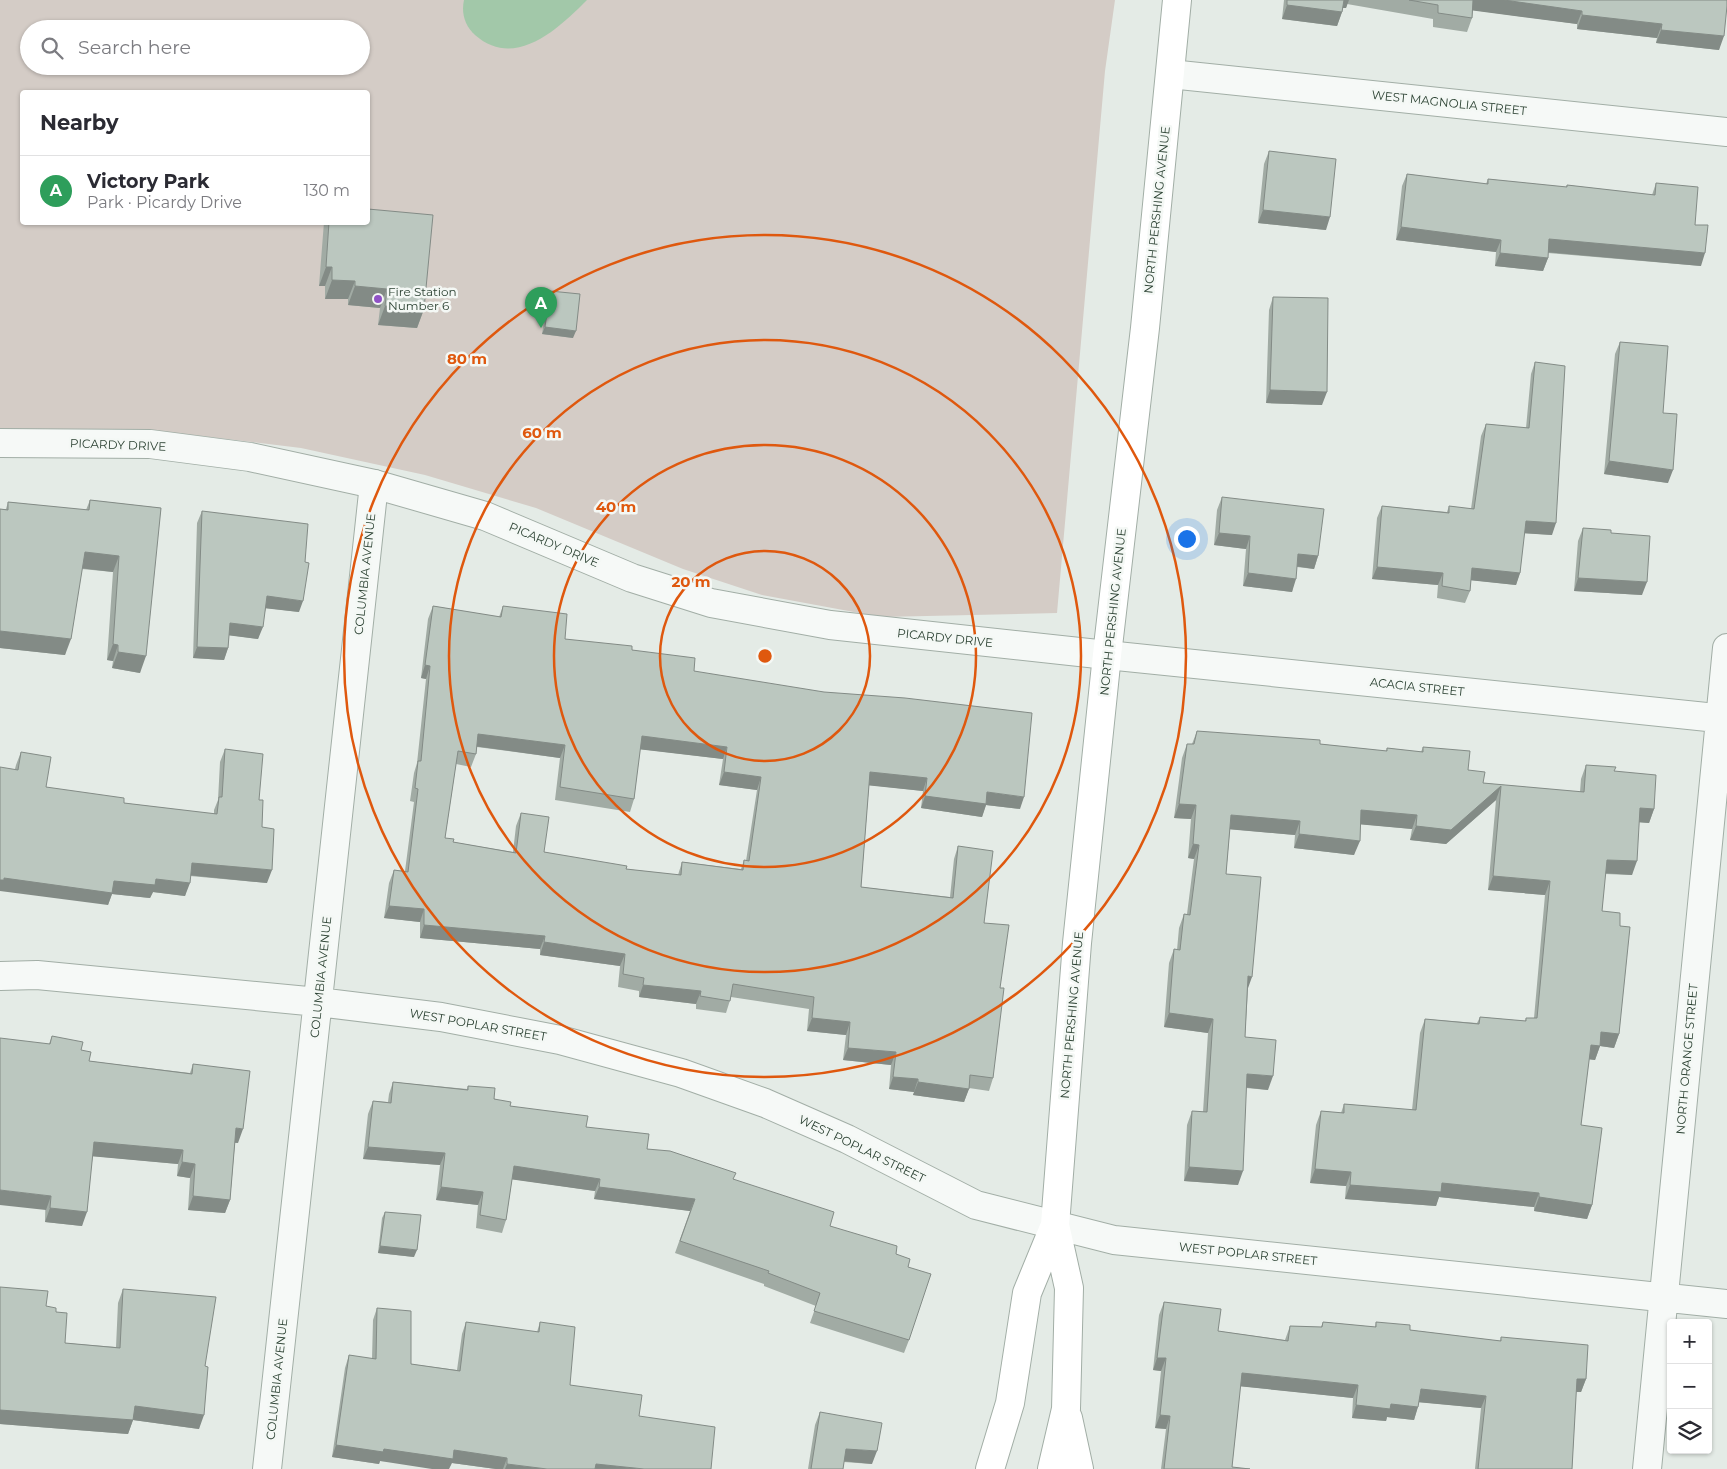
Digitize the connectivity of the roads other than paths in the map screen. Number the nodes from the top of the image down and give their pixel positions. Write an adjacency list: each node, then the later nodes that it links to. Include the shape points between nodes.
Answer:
1 (1177, 0): 2 (main road, NORTH PERSHING AVENUE)
2 (1170, 74): 3 (street, WEST MAGNOLIA STREET); 7 (main road, NORTH PERSHING AVENUE, via 1145,328)
3 (1727, 132)
4 (0, 443): 5 (street, PICARDY DRIVE, via 150,444 250,457)
5 (374, 484): 7 (street, PICARDY DRIVE, via 486,516 632,578 711,603 830,625); 10 (street, COLUMBIA AVENUE)
6 (1727, 648): 8 (street, NORTH ORANGE STREET)
7 (1107, 655): 8 (street, ACACIA STREET); 11 (main road, NORTH PERSHING AVENUE, via 1078,943)
8 (1723, 718): 12 (street, NORTH ORANGE STREET)
9 (0, 976): 10 (street, WEST POPLAR STREET, via 37,975)
10 (318, 1002): 11 (street, WEST POPLAR STREET, via 441,1017 560,1040 681,1073 765,1103 847,1139 976,1205); 15 (street, COLUMBIA AVENUE)
11 (1055, 1225): 12 (street, WEST POPLAR STREET, via 1114,1240); 14 (main road, NORTH PERSHING AVENUE, via 1069,1288); 16 (main road, NORTH PERSHING AVENUE, via 1027,1293 1010,1403)
12 (1664, 1298): 13 (street, WEST POPLAR STREET); 19 (street, NORTH ORANGE STREET)
13 (1727, 1304)
14 (1066, 1409): 17 (main road, NORTH PERSHING AVENUE); 18 (main road)
15 (267, 1469)
16 (990, 1469)
17 (1052, 1469)
18 (1079, 1469)
19 (1647, 1469)

